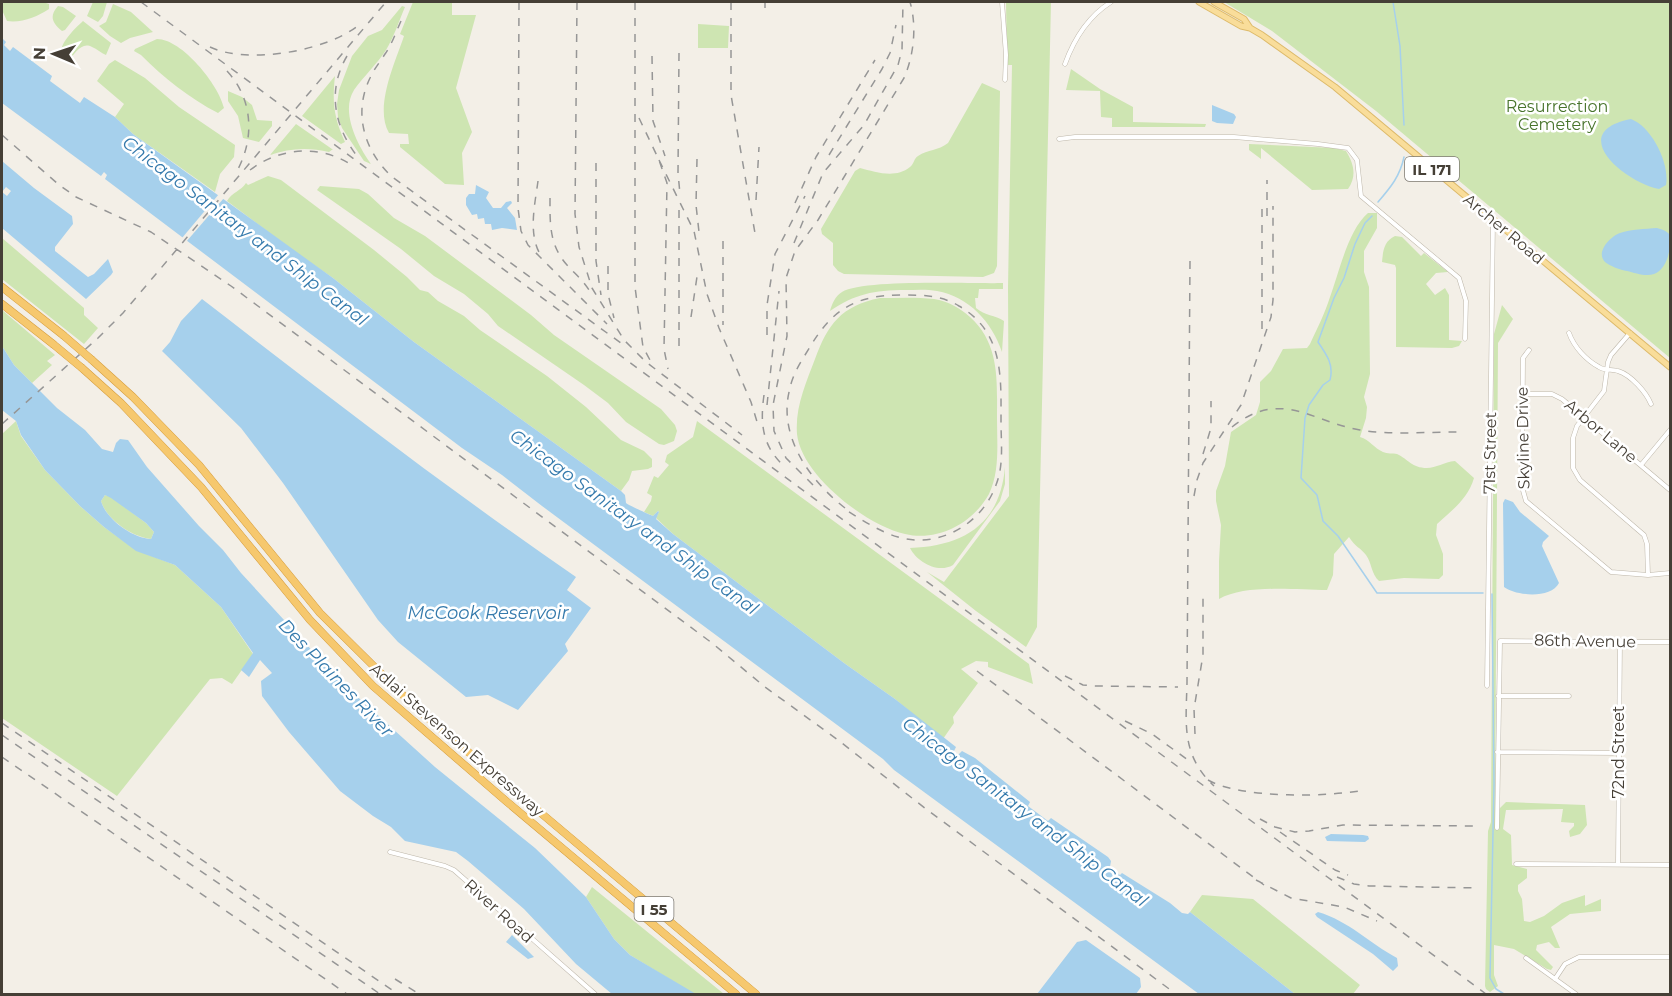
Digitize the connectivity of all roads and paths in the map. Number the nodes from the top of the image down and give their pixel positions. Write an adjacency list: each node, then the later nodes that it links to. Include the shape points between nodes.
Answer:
1 (1002, 2): 7 (street)
2 (1111, 2): 6 (street, via 1079,34)
3 (1199, 2): 5 (main road, Archer Road / IL 171)
4 (1214, 2): 5 (main road, Archer Road / IL 171, via 1244,19)
5 (1250, 28): 9 (main road, Archer Road / IL 171, via 1335,87)
6 (1065, 64)
7 (1005, 80)
8 (1059, 139): 14 (street, via 1234,137 1348,148 1357,160 1361,196 1459,278 1466,301)
9 (1493, 220): 13 (main road, Archer Road / IL 171); 28 (street, 71st Street)
10 (2, 287): 43 (highway, Adlai Stevenson Expressway / I 55, bridge, via 133,397 199,465 320,613 416,708)
11 (2, 304): 42 (highway, Adlai Stevenson Expressway / I 55, bridge, via 121,403 201,487 310,620 373,686)
12 (1569, 333): 17 (street, via 1573,345)
13 (1630, 333): 16 (main road, Archer Road / IL 171); 17 (street, via 1611,355)
14 (1465, 339)
15 (1529, 350): 18 (street, Skyline Drive, via 1523,358)
16 (1671, 367)
17 (1606, 370): 19 (street, via 1626,376 1647,394); 20 (street, via 1604,391)
18 (1523, 394): 20 (street, Arbor Lane, via 1556,395); 25 (street, Skyline Drive, via 1522,487 1526,501 1607,570)
19 (1651, 404)
20 (1584, 417): 22 (street, Arbor Lane); 25 (street, via 1573,438 1574,471 1644,535)
21 (1671, 430): 22 (street)
22 (1641, 465): 23 (street, Arbor Lane)
23 (1671, 490)
24 (1671, 573): 25 (street, Skyline Drive)
25 (1648, 574)
26 (1620, 640): 27 (street, 86th Avenue); 29 (street, 86th Avenue, via 1500,641); 32 (street, 72nd Street)
27 (1671, 642)
28 (1487, 687)
29 (1498, 696): 30 (street); 31 (street)
30 (1569, 696)
31 (1497, 752): 32 (street); 33 (street)
32 (1618, 753): 36 (street, 72nd Street)
33 (1497, 828)
34 (390, 852): 41 (street, River Road, via 454,870)
35 (1516, 864): 36 (street)
36 (1618, 864): 37 (street)
37 (1671, 865)
38 (1671, 957): 40 (street, via 1580,957 1565,964)
39 (1527, 958): 40 (street)
40 (1555, 979): 44 (street)
41 (595, 994)
42 (736, 994)
43 (756, 994)
44 (1576, 994)

